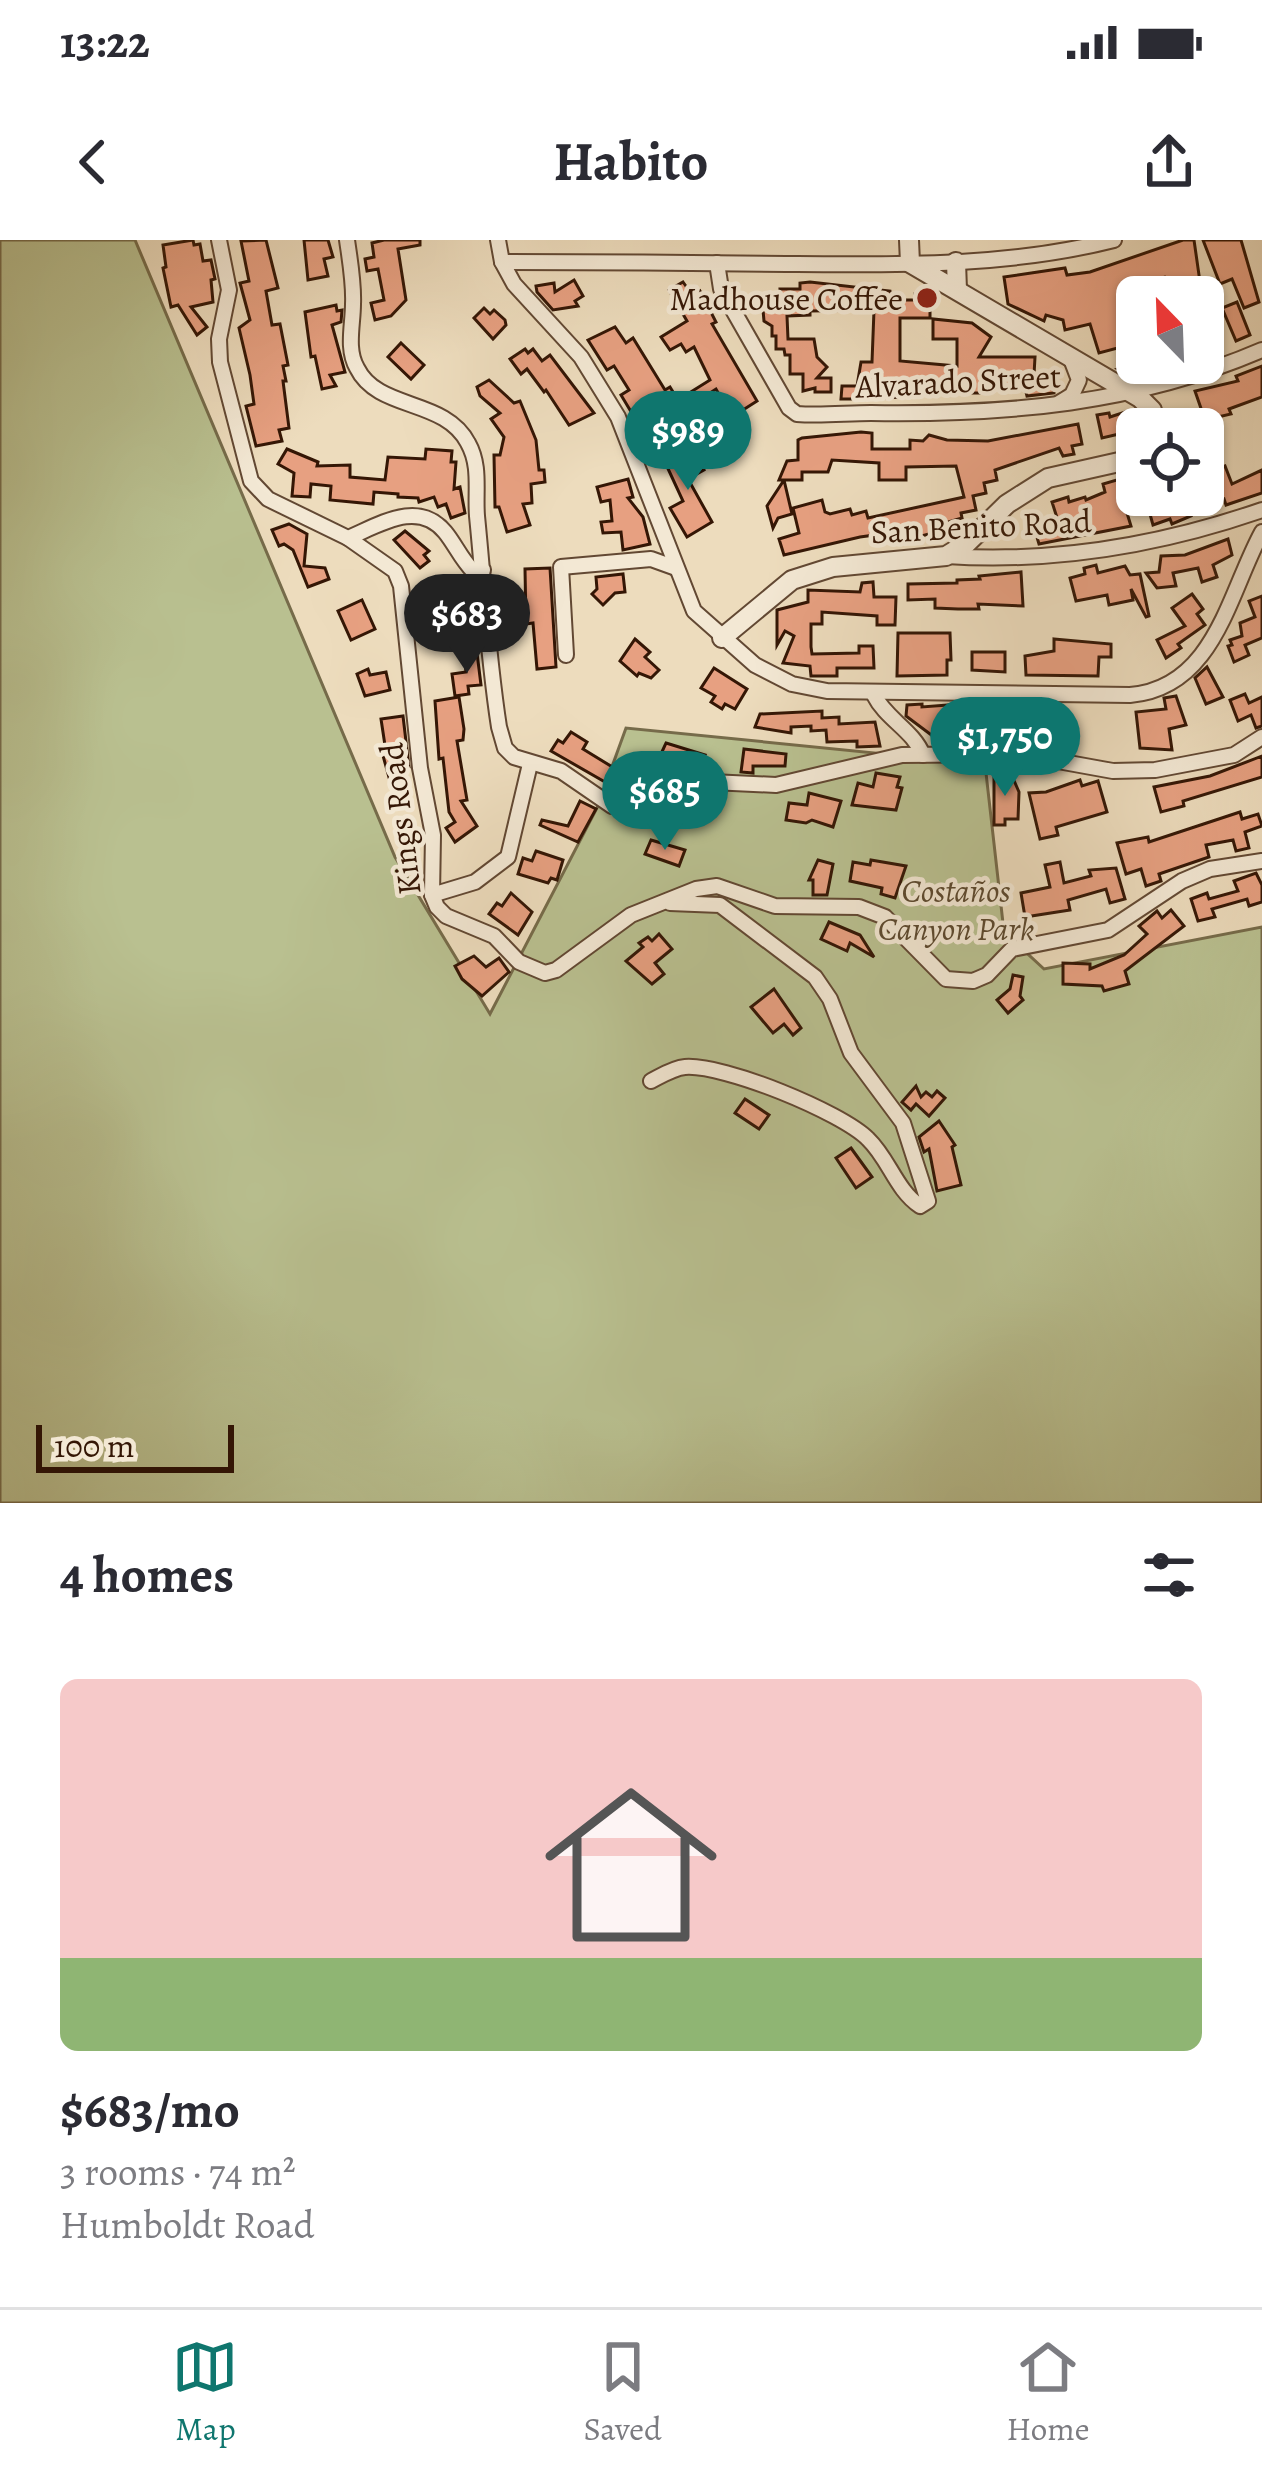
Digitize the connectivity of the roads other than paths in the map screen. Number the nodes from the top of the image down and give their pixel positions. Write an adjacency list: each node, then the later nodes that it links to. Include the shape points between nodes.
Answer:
1 (219, 240): 20 (street, Kings Road, via 229,290 220,362 251,482 268,499)
2 (347, 240): 24 (street, via 357,370 380,391 444,416 468,443)
3 (498, 240): 6 (street)
4 (909, 240): 9 (street)
5 (1114, 240): 7 (street)
6 (502, 262): 8 (street); 19 (street, via 604,392)
7 (956, 262): 9 (street); 10 (street)
8 (717, 263): 9 (street); 14 (street, Alvarado Street, via 721,289 794,413)
9 (910, 263): 10 (street)
10 (957, 290): 12 (street)
11 (1262, 350): 13 (street, Alvarado Street)
12 (1071, 359): 13 (street); 14 (street, via 1076,388)
13 (1132, 394): 14 (street, Alvarado Street); 15 (street)
14 (1054, 405)
15 (1150, 408)
16 (1116, 463): 21 (street, via 1048,478)
17 (1262, 510): 21 (street, San Benito Road, via 1118,547)
18 (1262, 532): 27 (street, via 1213,639 1154,691)
19 (666, 536): 22 (street); 23 (street)
20 (349, 538): 24 (street, via 421,516 441,527 473,571); 32 (street, Kings Road, via 395,571 401,586 433,835)
21 (946, 556): 25 (street, San Benito Road, via 802,576)
22 (651, 559): 23 (street); 26 (street, via 561,567)
23 (676, 568): 25 (street, via 694,611)
24 (483, 570): 30 (street, via 499,728 507,752)
25 (722, 638): 27 (street, via 800,687)
26 (566, 655)
27 (874, 695): 29 (street)
28 (1262, 737): 29 (street, via 1224,758 1139,772 1019,754)
29 (923, 755): 30 (street, via 776,785 669,780 612,806 561,771)
30 (530, 764): 32 (street, via 508,857 475,882)
31 (1262, 861): 33 (street, Kings Road, via 1210,868 1119,925 1012,949 986,975 961,982 946,979 886,917 859,907 775,906 717,886)
32 (432, 895): 33 (street, Kings Road, via 446,916 479,927 545,973)
33 (653, 904): 34 (street, via 720,905 815,977 851,1053 903,1123 928,1201 920,1206 908,1198 868,1139 828,1113 712,1070 686,1067)
34 (651, 1081)

